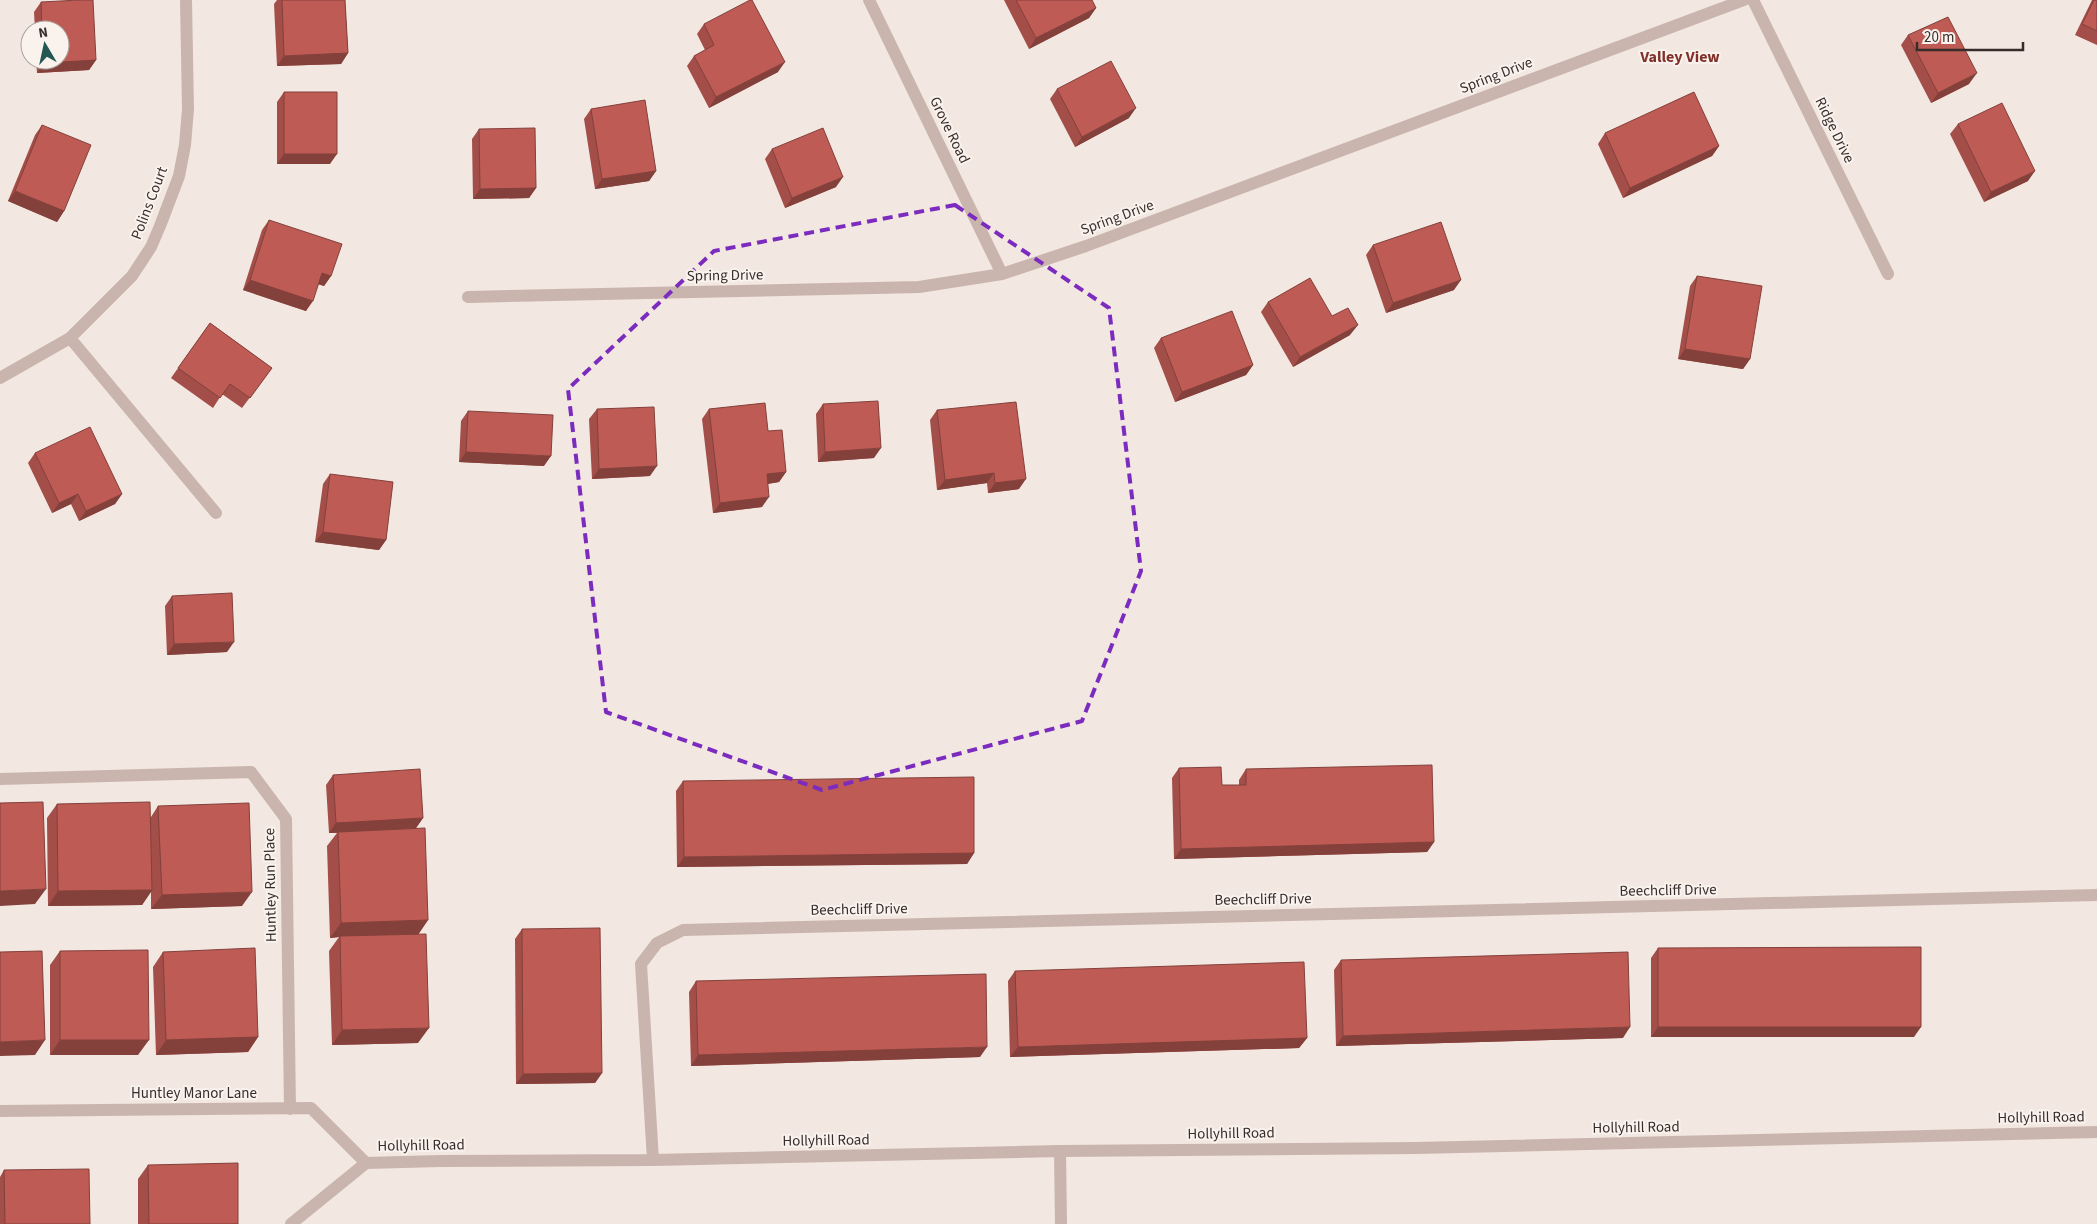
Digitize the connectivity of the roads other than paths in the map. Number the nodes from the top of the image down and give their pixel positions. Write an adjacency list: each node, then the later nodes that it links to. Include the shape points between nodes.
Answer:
1 (186, 0): 8 (street, Polins Court, via 188,109 178,176 151,247 132,276)
2 (869, 0): 5 (street, Grove Road)
3 (1744, 0): 5 (street, Spring Drive, via 1095,243)
4 (1753, 0): 6 (street, Ridge Drive)
5 (1002, 274): 7 (street, Spring Drive, via 919,287)
6 (1888, 274)
7 (468, 297)
8 (70, 338): 9 (street, Polins Court); 10 (street)
9 (0, 378)
10 (216, 513)
11 (0, 778): 13 (street, Huntley Run Place, via 251,772 286,819)
12 (2097, 895): 17 (street, Beechcliff Drive, via 683,930 656,943 641,964)
13 (290, 1109): 14 (street, Huntley Manor Lane); 18 (street, Huntley Manor Lane, via 311,1108)
14 (0, 1111)
15 (2097, 1132): 16 (street, Hollyhill Road, via 1416,1148)
16 (1060, 1151): 17 (street, Hollyhill Road); 20 (street)
17 (653, 1160): 18 (street, Hollyhill Road)
18 (366, 1163): 19 (street)
19 (291, 1224)
20 (1061, 1224)

